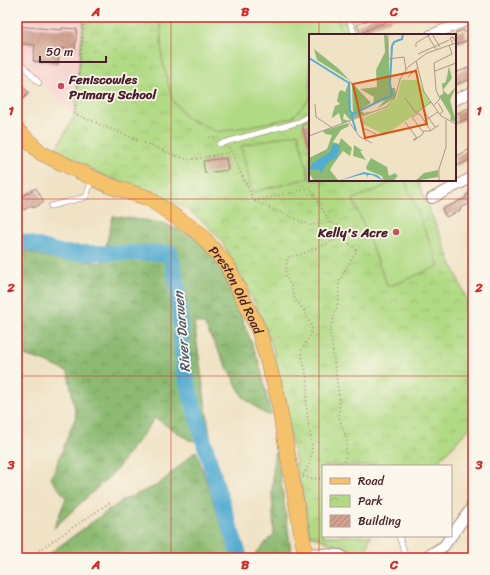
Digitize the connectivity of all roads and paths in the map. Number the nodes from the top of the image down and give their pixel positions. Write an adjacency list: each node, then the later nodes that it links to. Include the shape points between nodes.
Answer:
1 (84, 17): 15 (path, via 74,114 190,160)
2 (348, 17): 5 (lane)
3 (473, 18): 4 (street)
4 (456, 21): 6 (street)
5 (355, 34)
6 (433, 34)
7 (17, 59): 8 (lane)
8 (39, 83)
9 (473, 91): 10 (street)
10 (456, 100)
11 (309, 117): 13 (lane, via 299,122)
12 (17, 130): 17 (main road, Preston Old Road, via 41,153)
13 (228, 143): 14 (lane); 15 (path)
14 (219, 144)
15 (232, 152): 19 (path)
16 (473, 177): 18 (street)
17 (92, 178): 20 (lane, via 86,197); 30 (main road, Preston Old Road, via 148,198 199,233 227,265 259,332 275,387)
18 (432, 198)
19 (254, 201): 21 (path, via 310,225); 21 (path, via 310,188)
20 (51, 206)
21 (330, 223): 22 (path, via 339,225)
22 (343, 237): 23 (path, via 357,251 339,283 339,299 330,332 339,398 339,417 347,440); 24 (path, via 288,257 285,274 295,300 304,310 312,328 300,351 308,382 306,405 312,447 310,463 302,477)
23 (347, 465)
24 (322, 480)
25 (112, 500): 31 (path)
26 (473, 501): 27 (street, via 470,510)
27 (452, 535)
28 (399, 537): 33 (lane)
29 (450, 537): 34 (street, via 444,546)
30 (306, 556): 32 (street, via 340,555)
31 (25, 558)
32 (345, 558)
33 (406, 558)
34 (424, 558)

